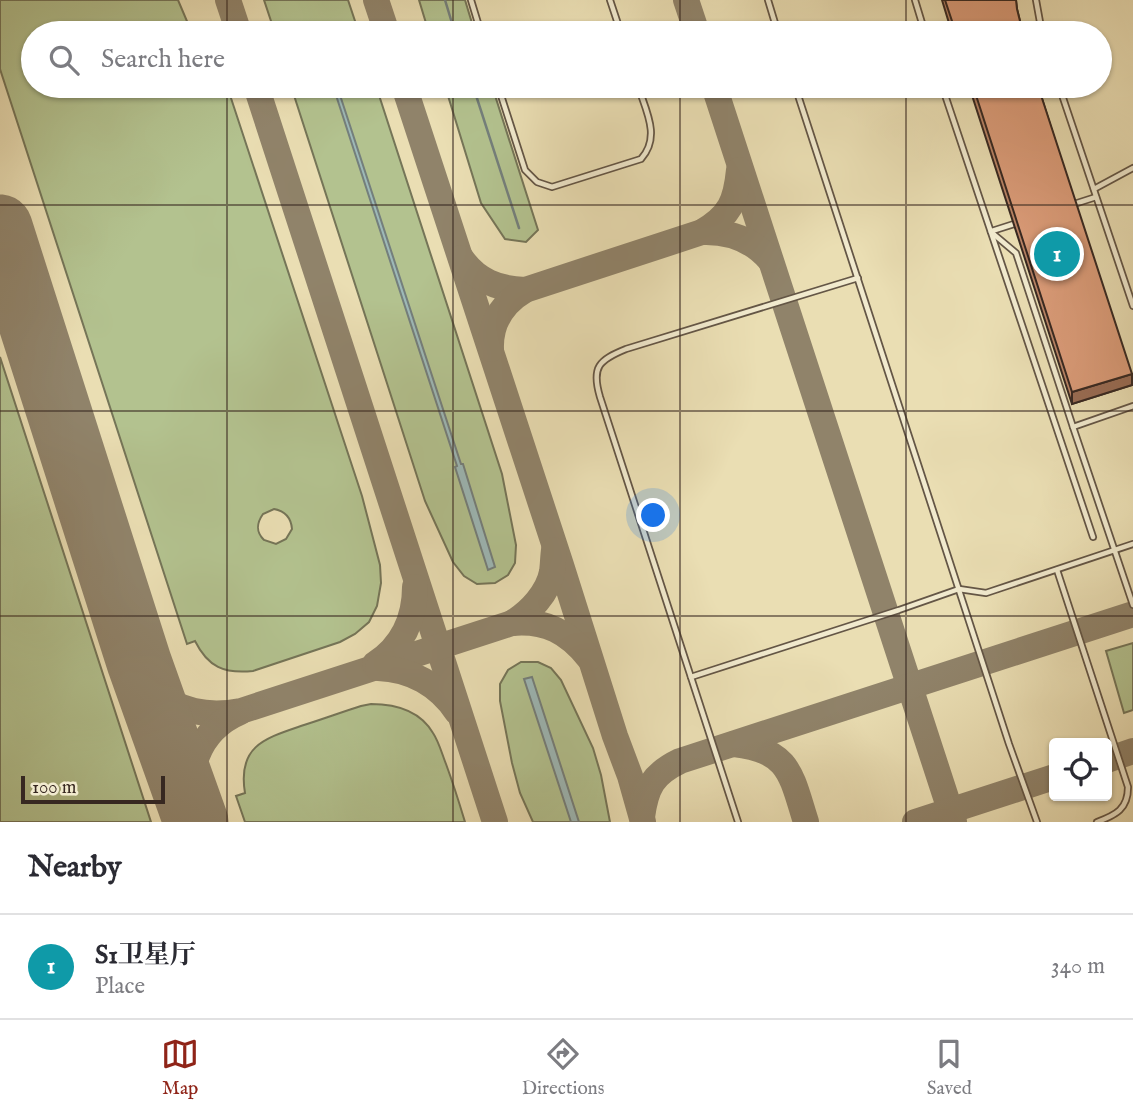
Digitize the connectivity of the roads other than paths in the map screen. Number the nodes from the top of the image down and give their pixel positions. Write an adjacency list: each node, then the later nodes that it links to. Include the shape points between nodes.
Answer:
1 (471, 0): 6 (lane)
2 (610, 0): 7 (lane)
3 (768, 0): 8 (lane)
4 (915, 0): 9 (lane)
5 (1036, 0): 10 (lane)
6 (477, 21)
7 (617, 21)
8 (774, 21)
9 (921, 21)
10 (1040, 21)
11 (502, 98): 12 (lane, via 525,170 537,183 552,187 641,159 652,140)
12 (642, 98)
13 (799, 98): 22 (lane)
14 (946, 98): 21 (lane)
15 (1063, 98): 17 (lane)
16 (1133, 168): 17 (lane)
17 (1094, 189): 18 (lane)
18 (1096, 197): 19 (lane); 23 (lane)
19 (1070, 205)
20 (1017, 222): 21 (lane)
21 (991, 231): 25 (lane, via 1016,253); 26 (lane)
22 (858, 278): 30 (lane); 32 (lane, via 626,349 608,356 597,369 600,397)
23 (1133, 306)
24 (1133, 407): 25 (lane)
25 (1073, 427): 28 (lane)
26 (1093, 537)
27 (1133, 544): 28 (lane)
28 (1115, 551): 29 (lane); 31 (lane)
29 (1057, 570): 30 (lane, via 986,593); 33 (lane, via 1128,787 1122,809)
30 (959, 589): 32 (lane); 35 (lane)
31 (1133, 605)
32 (691, 677): 34 (lane)
33 (1110, 820): 36 (lane)
34 (738, 822)
35 (1037, 822)
36 (1097, 822)

